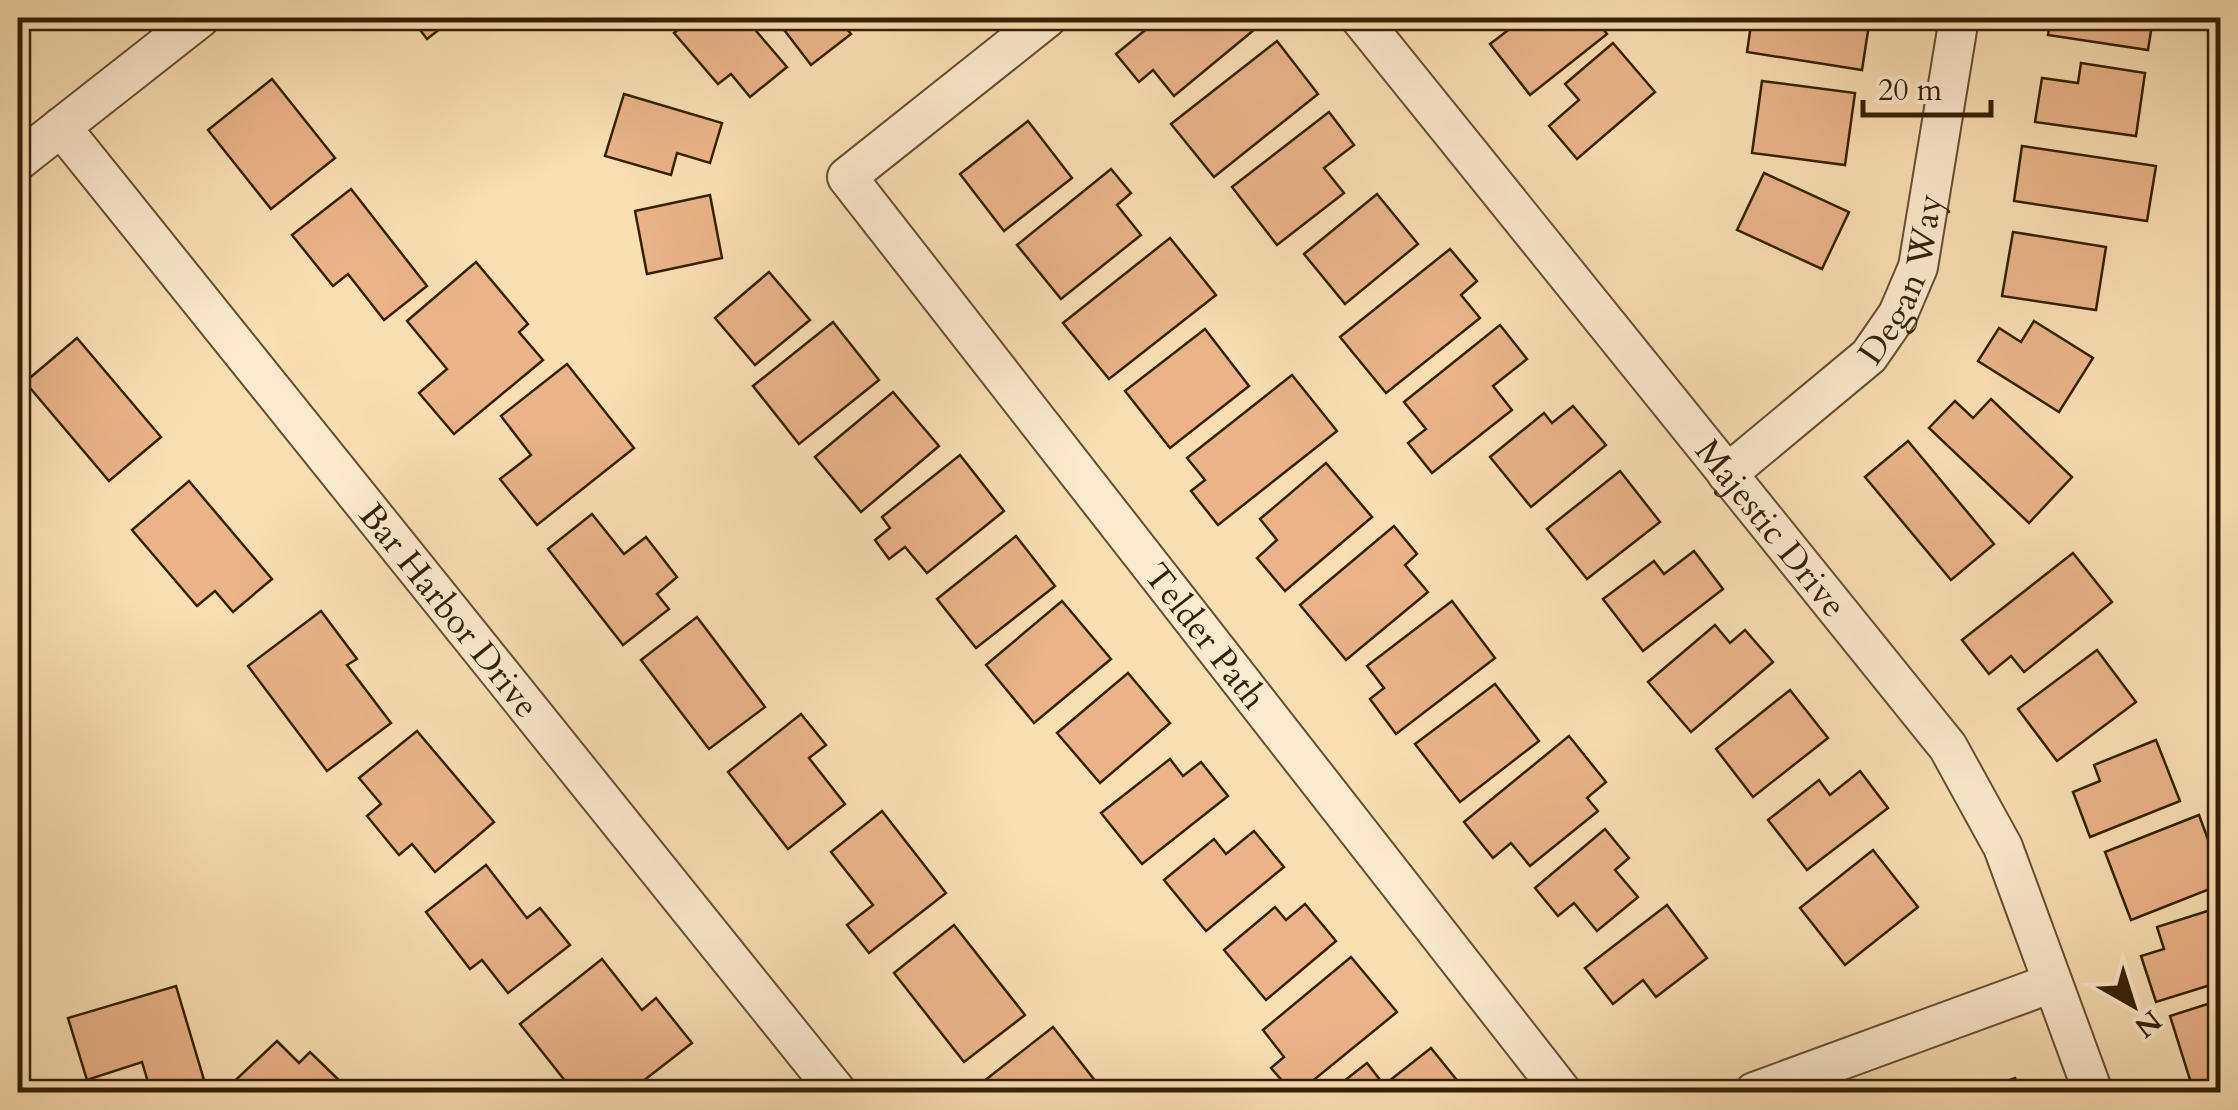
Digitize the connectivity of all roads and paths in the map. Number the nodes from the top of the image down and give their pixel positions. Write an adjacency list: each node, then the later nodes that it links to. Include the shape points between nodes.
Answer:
1 (200, 18): 5 (street)
2 (1047, 18): 10 (street, Telder Path, via 847,177)
3 (1360, 18): 7 (street, Majestic Drive)
4 (1959, 18): 7 (street, Degan Way, via 1918,267 1898,314 1869,356)
5 (61, 127): 6 (street); 9 (street, Bar Harbor Drive)
6 (18, 161)
7 (1728, 474): 8 (street, Majestic Drive, via 1948,747 2003,846)
8 (2052, 983): 11 (street); 12 (street, Majestic Drive)
9 (838, 1092)
10 (1562, 1092)
11 (1754, 1092)
12 (2093, 1092)

